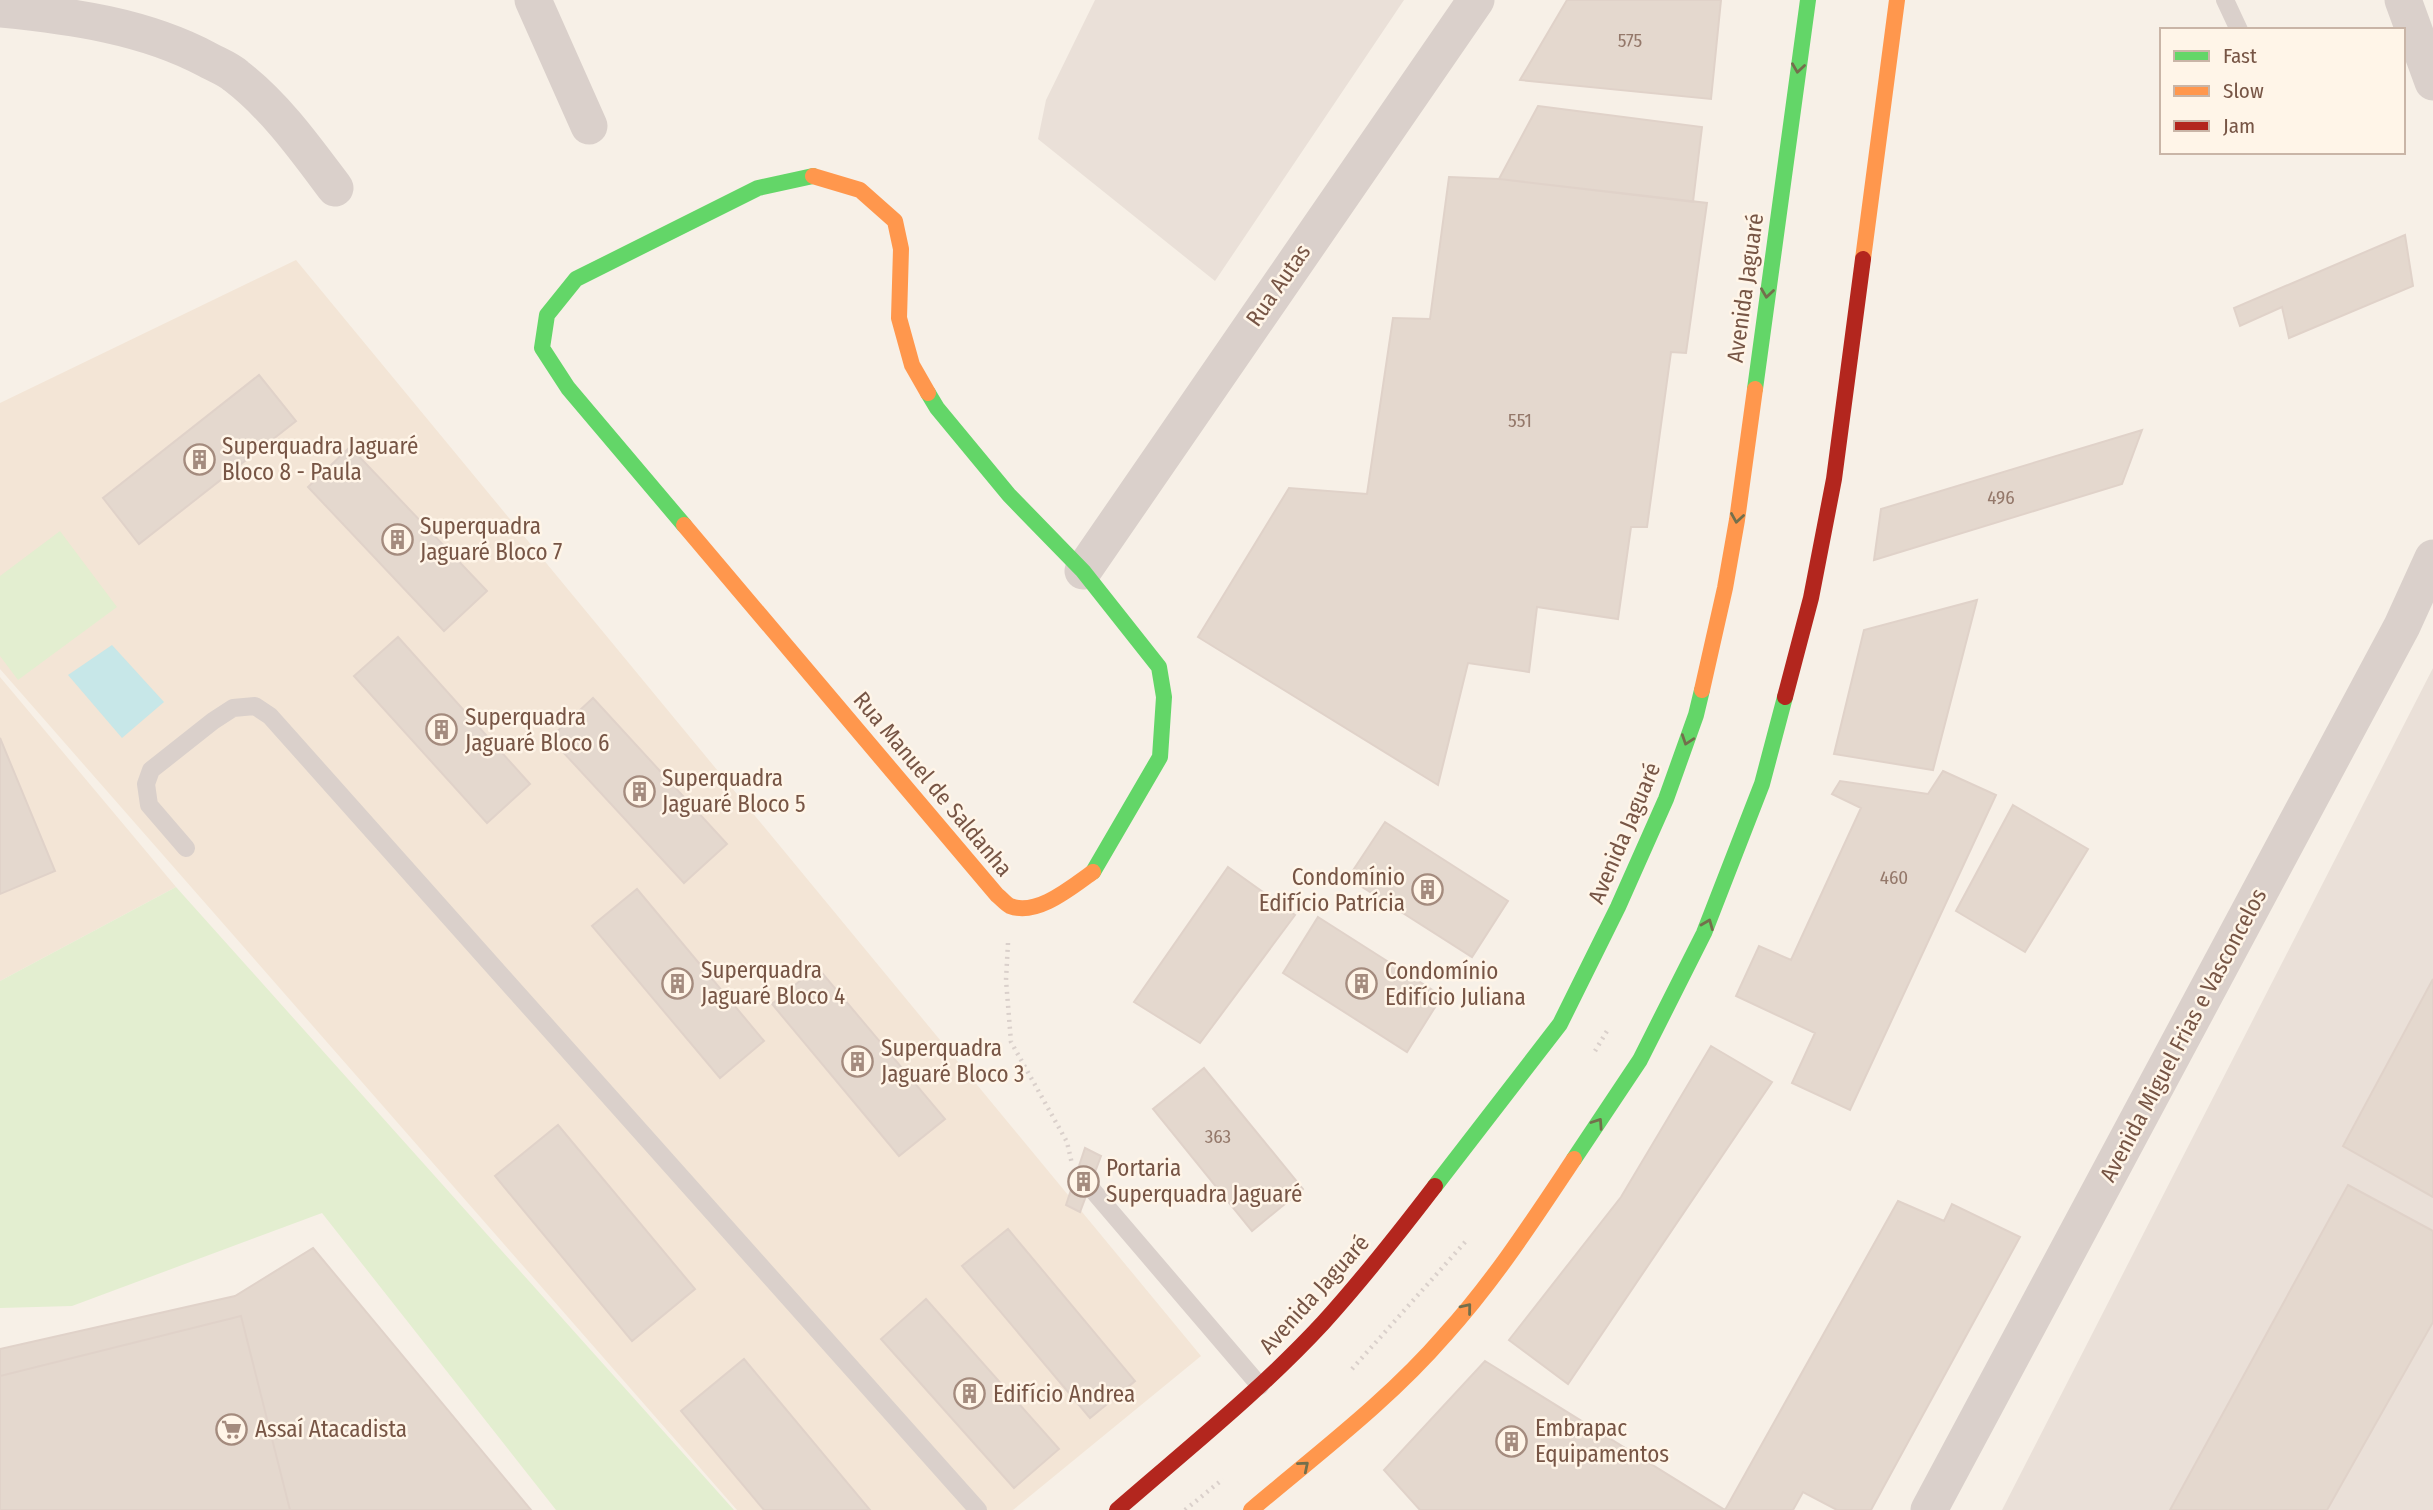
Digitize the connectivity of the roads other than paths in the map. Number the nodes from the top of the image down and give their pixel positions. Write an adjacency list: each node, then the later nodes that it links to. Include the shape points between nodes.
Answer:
1 (533, 0): 10 (street)
2 (1476, 0): 13 (street, Rua Autas)
3 (1808, 0): 16 (main road, Avenida Jaguaré, one-way to 16, via 1725,588 1696,715 1666,799 1560,1024 1385,1250)
4 (1897, 0): 19 (main road, one-way to 4, via 1375,1406 1445,1336 1513,1252 1640,1060 1704,933 1762,784 1811,598 1834,479)
5 (2225, 0): 8 (lane)
6 (2403, 0): 9 (street)
7 (0, 9): 11 (street, via 129,29 198,54 234,74 277,113)
8 (2238, 28)
9 (2433, 82)
10 (589, 126)
11 (335, 188)
12 (2433, 558): 20 (street, Avenida Miguel Frias e Vasconcelos, via 2396,638)
13 (1083, 571): 13 (main road, Rua Manuel de Saldanha, via 1158,667 1164,697 1160,757 1096,870 1052,901 1025,908 1010,906 568,388 542,348 547,315 576,279 758,188 813,176 860,190 895,221 901,250 900,318 912,365 936,408 1009,495)
14 (186, 848): 17 (lane, via 149,805 146,784 151,770 233,708 255,706 270,716)
15 (1089, 1186): 16 (lane)
16 (1260, 1386): 18 (main road, Avenida Jaguaré)
17 (978, 1510)
18 (1117, 1510)
19 (1251, 1510)
20 (1929, 1510)

